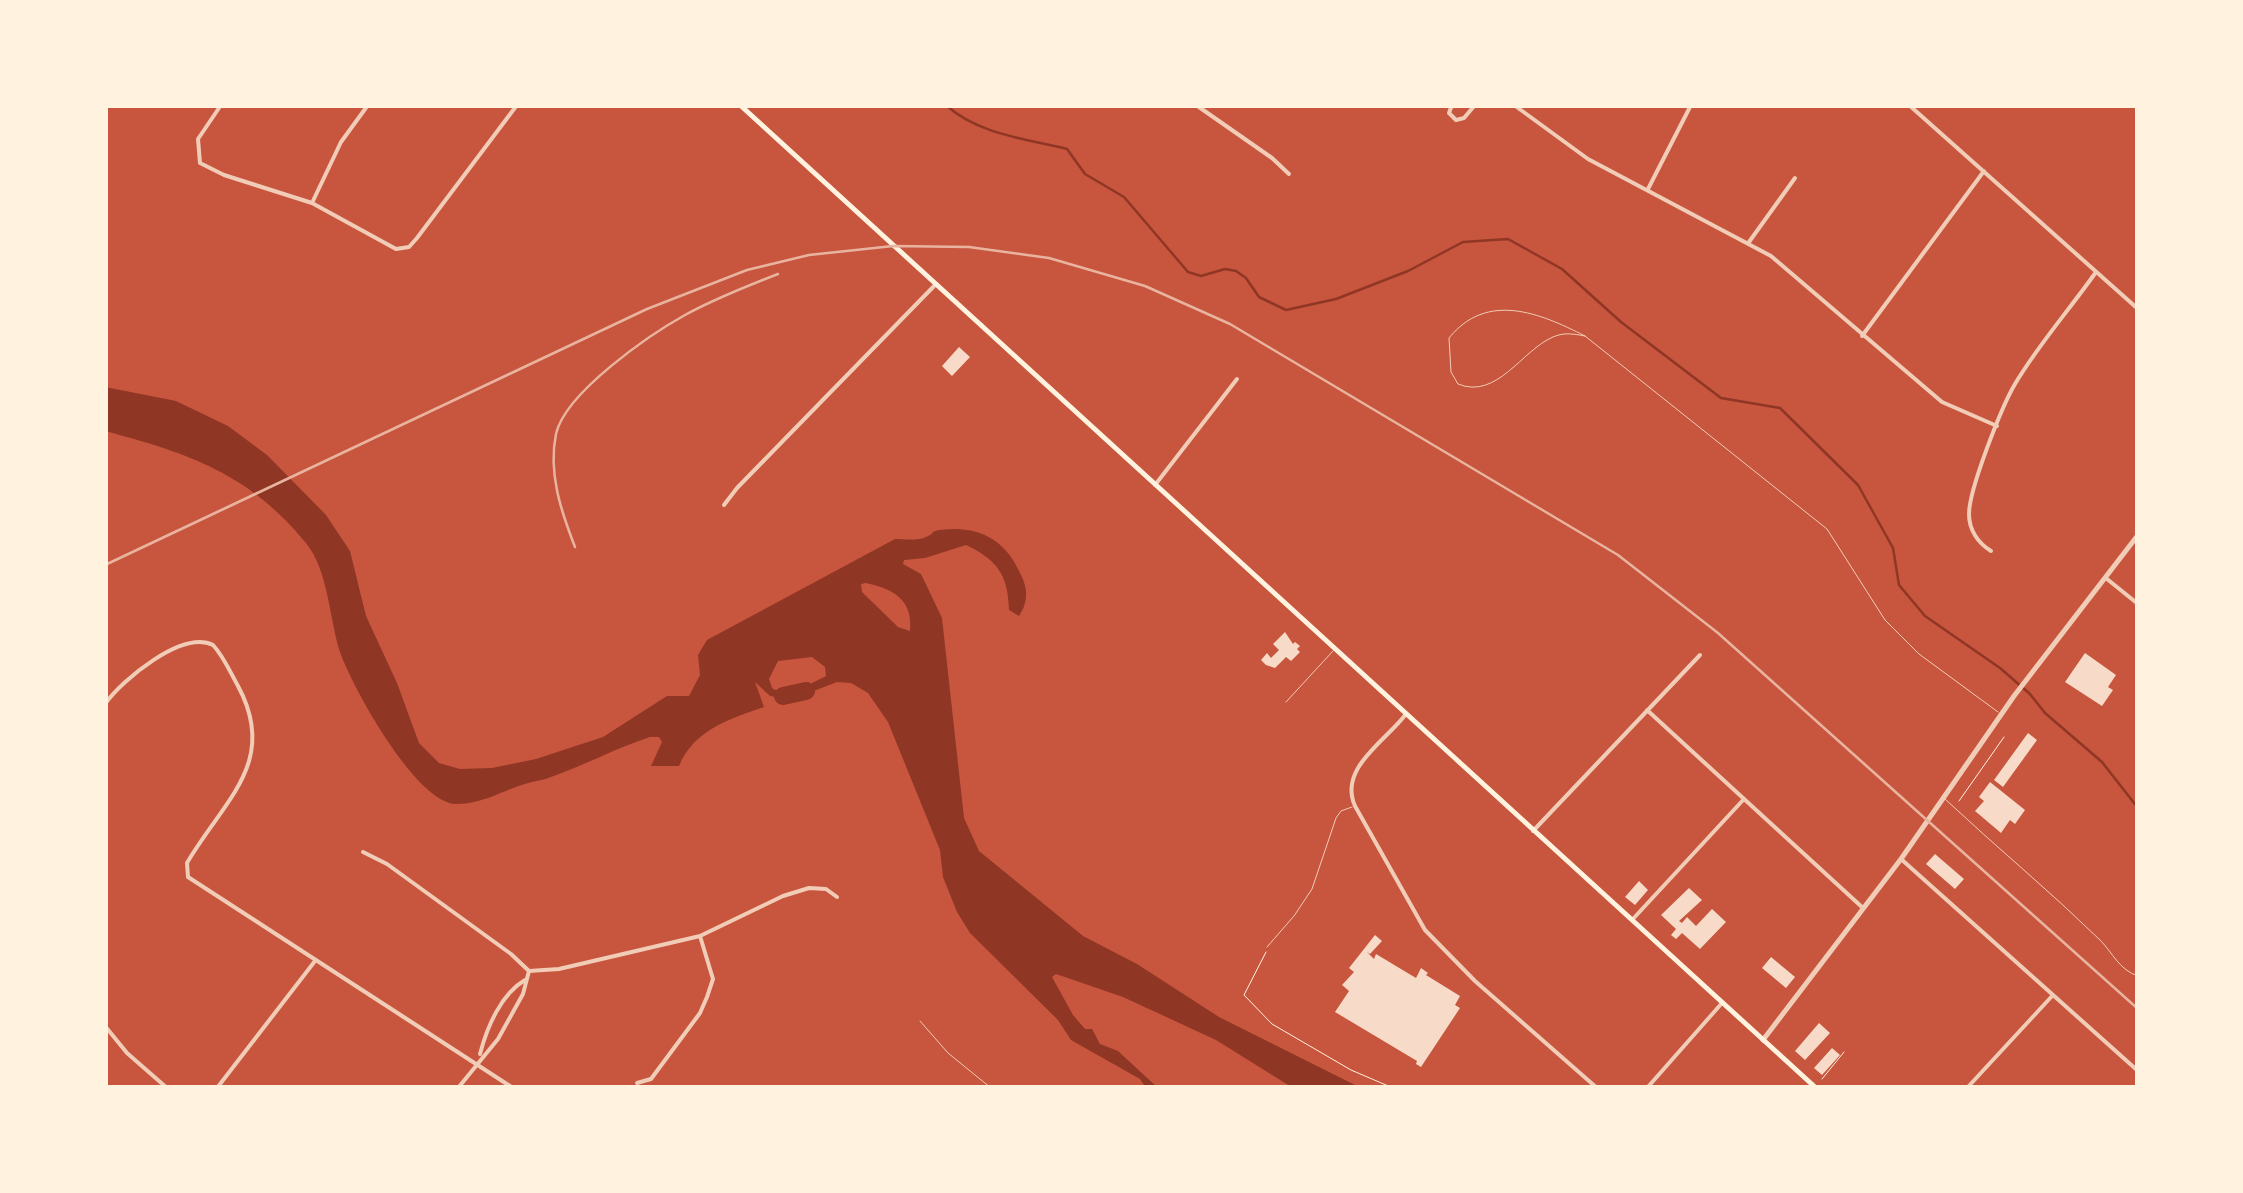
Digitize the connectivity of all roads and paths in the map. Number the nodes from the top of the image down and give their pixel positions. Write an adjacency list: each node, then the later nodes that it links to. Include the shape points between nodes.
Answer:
1 (221, 105): 15 (street, via 198,139 200,164)
2 (368, 105): 15 (street, via 340,142)
3 (517, 105): 15 (street, via 408,247 386,245)
4 (740, 105): 18 (main road)
5 (1196, 105): 12 (street)
6 (1452, 105): 7 (street, via 1456,120)
7 (1475, 105)
8 (1514, 105): 14 (street, via 1570,148)
9 (1691, 105): 14 (street)
10 (1908, 105): 11 (street)
11 (1984, 171): 17 (street); 21 (street)
12 (1289, 174)
13 (1795, 178): 16 (street)
14 (1648, 189): 16 (street)
15 (312, 203)
16 (1748, 242): 21 (street, via 1796,275)
17 (2096, 272): 19 (street); 23 (street, via 2016,382)
18 (936, 284): 24 (main road); 25 (street)
19 (2138, 310)
20 (1585, 336): 20 (lane, via 1545,318 1500,309 1459,326 1449,338 1452,372 1458,384 1477,388 1554,336); 36 (lane, via 1827,530 1885,620 1918,654)
21 (1862, 336): 23 (street, via 1942,402)
22 (1236, 379): 24 (street)
23 (1998, 426): 27 (street, via 1968,515 1976,538)
24 (1156, 485): 30 (main road)
25 (724, 505)
26 (2138, 535): 28 (street)
27 (1991, 551)
28 (2104, 578): 29 (street); 36 (street)
29 (2138, 604)
30 (1335, 649): 32 (lane); 35 (main road)
31 (1700, 655): 34 (street)
32 (1286, 702)
33 (105, 704): 50 (street, via 128,676 184,644 206,642 221,654 251,710 252,754 188,863 188,877)
34 (1647, 710): 39 (street); 42 (street)
35 (1406, 714): 41 (street, via 1353,774); 42 (main road)
36 (2001, 714): 38 (street)
37 (2004, 737): 40 (path)
38 (1942, 797): 44 (street); 52 (lane)
39 (1744, 799): 46 (street); 47 (street)
40 (1958, 801)
41 (1355, 806): 49 (lane, via 1336,818 1312,889); 70 (street, via 1425,930)
42 (1533, 830): 47 (main road)
43 (363, 852): 51 (street)
44 (1900, 859): 46 (street); 54 (street)
45 (837, 897): 48 (street, via 809,888)
46 (1863, 908): 58 (street)
47 (1632, 920): 55 (main road)
48 (700, 936): 51 (street); 63 (street, via 713,979 707,997 651,1079)
49 (1267, 947): 69 (path, via 1244,995 1272,1024)
50 (315, 960): 60 (street); 65 (street)
51 (529, 972): 53 (street)
52 (2138, 976)
53 (525, 980): 60 (street, via 498,1039); 60 (street, via 511,988)
54 (2053, 995): 61 (street); 73 (street)
55 (1722, 1002): 58 (main road); 71 (street)
56 (920, 1021): 68 (lane)
57 (105, 1026): 64 (street)
58 (1764, 1040): 72 (main road)
59 (1844, 1052): 62 (path)
60 (478, 1061): 66 (street); 67 (street)
61 (2138, 1070)
62 (1822, 1079)
63 (638, 1083)
64 (167, 1088)
65 (217, 1088)
66 (458, 1088)
67 (513, 1088)
68 (992, 1088)
69 (1393, 1088)
70 (1597, 1088)
71 (1647, 1088)
72 (1816, 1088)
73 (1966, 1088)

